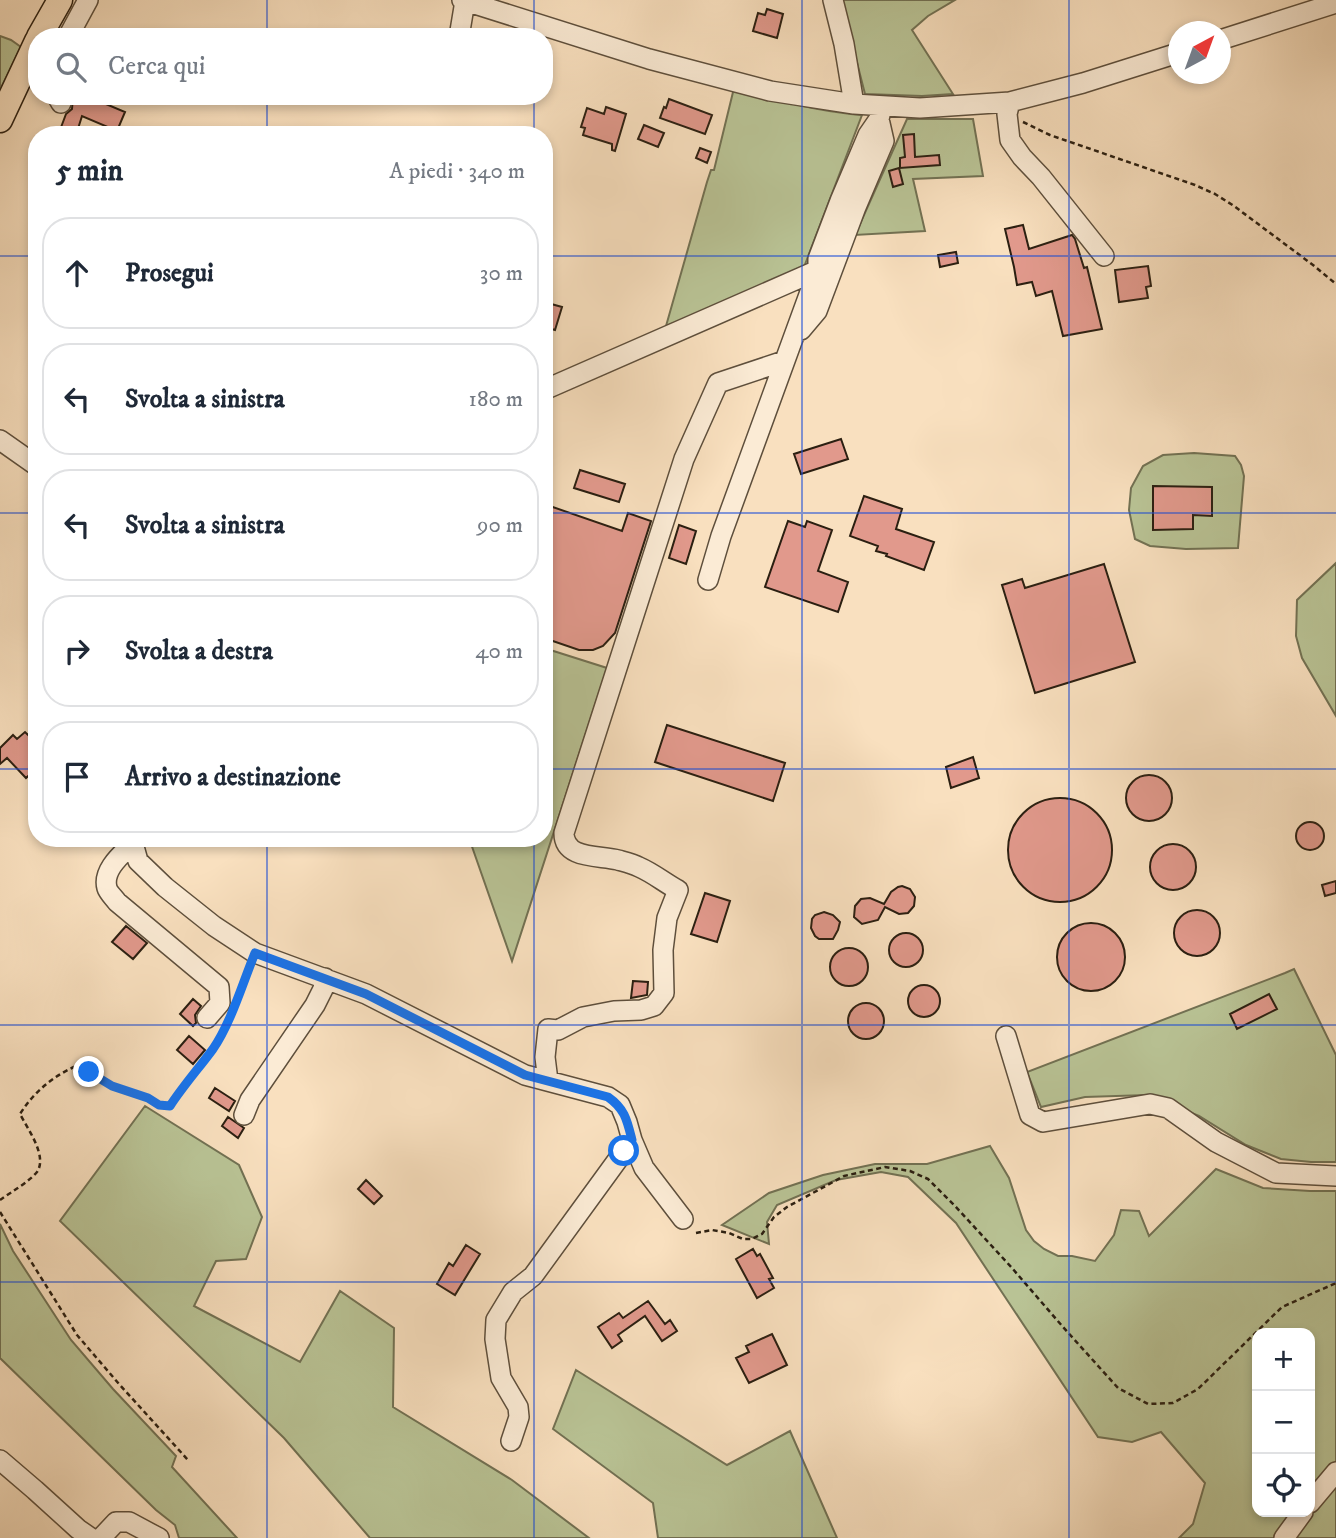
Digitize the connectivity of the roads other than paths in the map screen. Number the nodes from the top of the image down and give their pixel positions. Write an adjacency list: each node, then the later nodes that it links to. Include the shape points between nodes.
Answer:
1 (60, 0): 6 (main road)
2 (88, 0): 7 (street)
3 (833, 0): 14 (street)
4 (463, 1): 8 (street); 9 (street)
5 (1336, 3): 11 (street)
6 (44, 28)
7 (73, 28)
8 (460, 28)
9 (551, 28)
10 (553, 28): 14 (street, via 770,91)
11 (1231, 36)
12 (1168, 56): 15 (street)
13 (28, 60): 17 (main road)
14 (854, 104): 16 (street)
15 (1009, 108): 16 (street); 18 (street, via 1010,140)
16 (880, 113): 19 (street, via 840,201); 20 (street, via 884,141 817,311)
17 (0, 120)
18 (1104, 256)
19 (818, 270): 20 (street); 22 (street)
20 (792, 341): 21 (street)
21 (784, 361): 25 (street); 31 (street, via 718,383 684,459 564,833 564,841 578,853 640,867 678,890 667,918 664,993 654,1006 583,1017 558,1030 548,1029)
22 (553, 386)
23 (0, 440): 24 (street)
24 (28, 460)
25 (708, 580)
26 (128, 847): 29 (street, via 107,873 107,888 117,902 219,987 220,1003)
27 (134, 847): 28 (street, via 138,861 214,926 255,953)
28 (325, 978): 31 (street, via 525,1075); 32 (street, via 315,1005)
29 (206, 1018)
30 (1006, 1036): 34 (street, via 1030,1115 1043,1122 1150,1104 1168,1108 1216,1142 1276,1173)
31 (548, 1081): 33 (street, via 608,1097 620,1105)
32 (244, 1115)
33 (632, 1140): 35 (street, via 645,1168); 36 (street, via 496,1320 501,1378 518,1407)
34 (1336, 1176)
35 (689, 1226)
36 (511, 1441)
37 (0, 1460): 41 (street)
38 (1336, 1472): 39 (street)
39 (1315, 1497)
40 (1299, 1517): 44 (street)
41 (91, 1538)
42 (102, 1538): 43 (street, via 116,1522 129,1522)
43 (159, 1538)
44 (1284, 1538)

